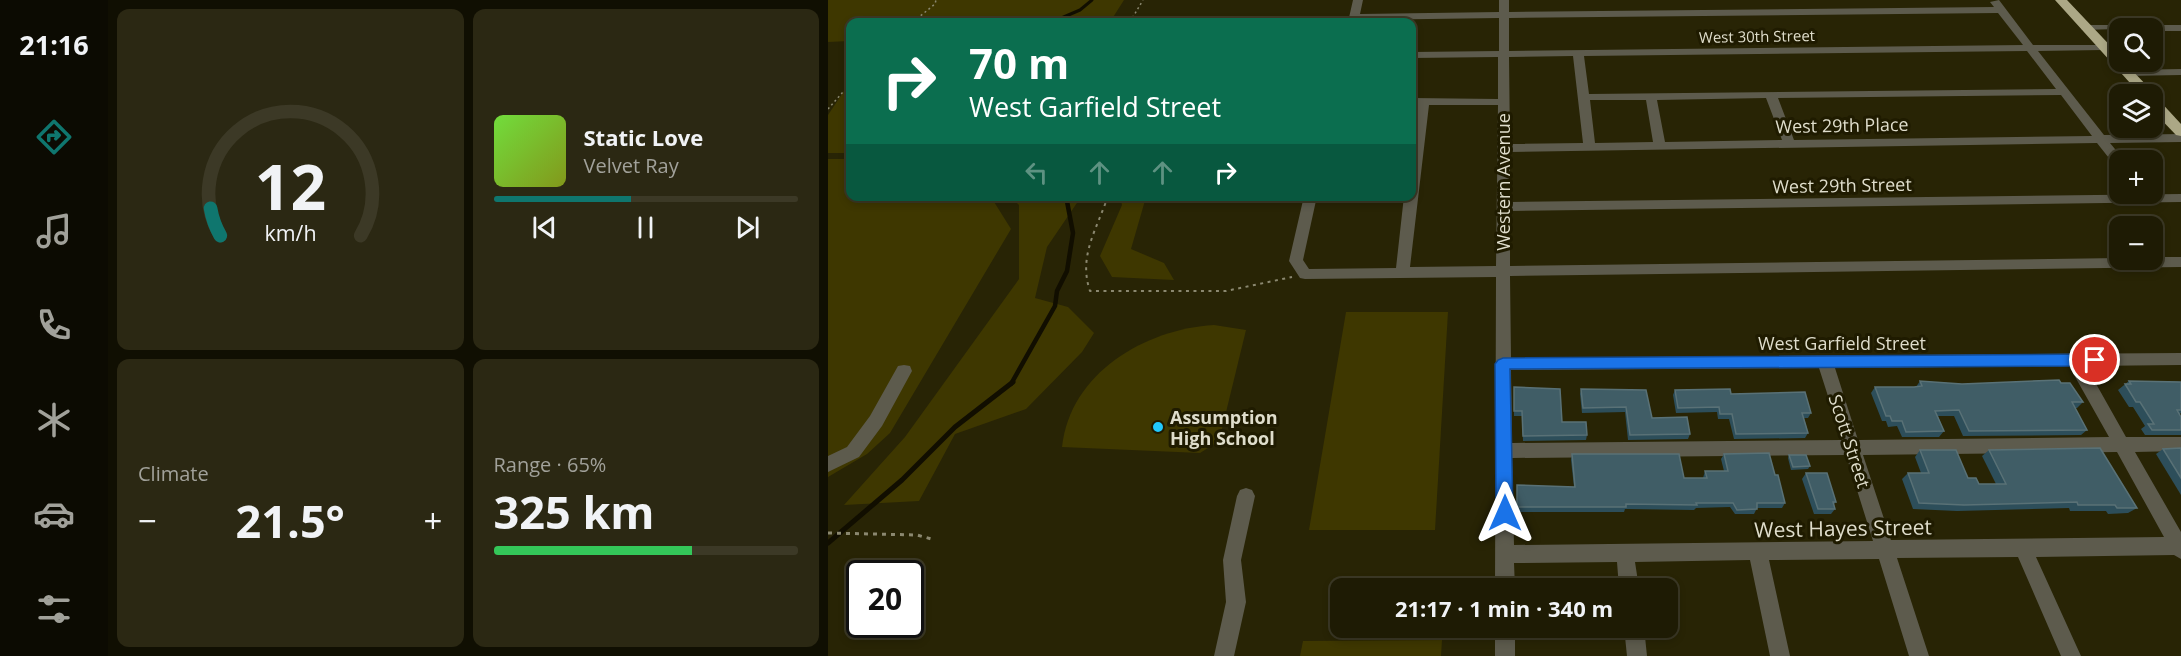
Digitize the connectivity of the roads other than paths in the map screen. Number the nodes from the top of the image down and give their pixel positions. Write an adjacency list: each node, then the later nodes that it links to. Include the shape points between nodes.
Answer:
1 (1358, 0): 7 (street)
2 (1504, 0): 6 (street, Western Avenue)
3 (1993, 0): 5 (street)
4 (2061, 0): 9 (highway)
5 (2001, 10): 6 (street); 11 (street)
6 (1504, 16): 8 (street); 14 (street, Western Avenue)
7 (1354, 18)
8 (1416, 18)
9 (2086, 28): 10 (street); 12 (highway)
10 (2181, 28)
11 (2029, 47): 12 (street, West 30th Street); 13 (street, West 30th Street); 19 (street)
12 (2103, 47): 17 (highway)
13 (1578, 53): 14 (street, West 30th Street); 21 (street)
14 (1504, 54): 15 (street, West 30th Street); 24 (street, Western Avenue)
15 (1416, 55)
16 (2181, 72): 17 (street)
17 (2126, 73): 18 (highway)
18 (2137, 84)
19 (2064, 92): 20 (street); 28 (street)
20 (1771, 96): 22 (street); 29 (street)
21 (1584, 97): 22 (street); 31 (street)
22 (1651, 98): 30 (street)
23 (1418, 101): 24 (street); 27 (street)
24 (1504, 102): 32 (street, Western Avenue)
25 (2163, 112): 26 (highway)
26 (2180, 130): 28 (street, West 29th Place)
27 (1416, 133)
28 (2100, 140): 29 (street, West 29th Place); 33 (street)
29 (1789, 143): 30 (street, West 29th Place)
30 (1660, 146): 31 (street, West 29th Place)
31 (1590, 147): 32 (street, West 29th Place)
32 (1503, 148): 39 (street, Western Avenue)
33 (2109, 151)
34 (2109, 197): 39 (street, West 29th Street)
35 (2163, 197): 36 (street, West 29th Street)
36 (2181, 198)
37 (1310, 201): 41 (street, via 1296,261 1305,274)
38 (1411, 201): 41 (street)
39 (1503, 207): 42 (street, Western Avenue)
40 (2181, 262): 42 (street)
41 (1402, 273): 42 (street)
42 (1503, 273): 46 (street, Western Avenue)
43 (2181, 359): 44 (street, West Garfield Street)
44 (2074, 360): 45 (street, West Garfield Street); 49 (street)
45 (1825, 362): 46 (street, West Garfield Street); 50 (street, Scott Street)
46 (1503, 364): 51 (street, Western Avenue)
47 (904, 370): 52 (street, via 876,421 853,452)
48 (2181, 444): 49 (street)
49 (2122, 445): 50 (street); 55 (street)
50 (1852, 447): 51 (street); 56 (street, Scott Street)
51 (1504, 452): 58 (street, Western Avenue)
52 (828, 464)
53 (1246, 496): 64 (street, via 1232,560 1236,602)
54 (2023, 548): 55 (street, West Hayes Street); 56 (street, West Hayes Street); 69 (street)
55 (2180, 548)
56 (1884, 549): 57 (street, West Hayes Street); 68 (street, Scott Street)
57 (1758, 552): 59 (street, West Hayes Street); 67 (street)
58 (1505, 554): 59 (street, West Hayes Street); 60 (street, Western Avenue)
59 (1626, 554): 61 (street)
60 (1505, 578)
61 (1628, 578)
62 (1505, 638): 65 (street)
63 (1635, 638): 66 (street)
64 (1224, 656)
65 (1505, 656)
66 (1637, 656)
67 (1780, 656)
68 (1919, 656)
69 (2071, 656)

